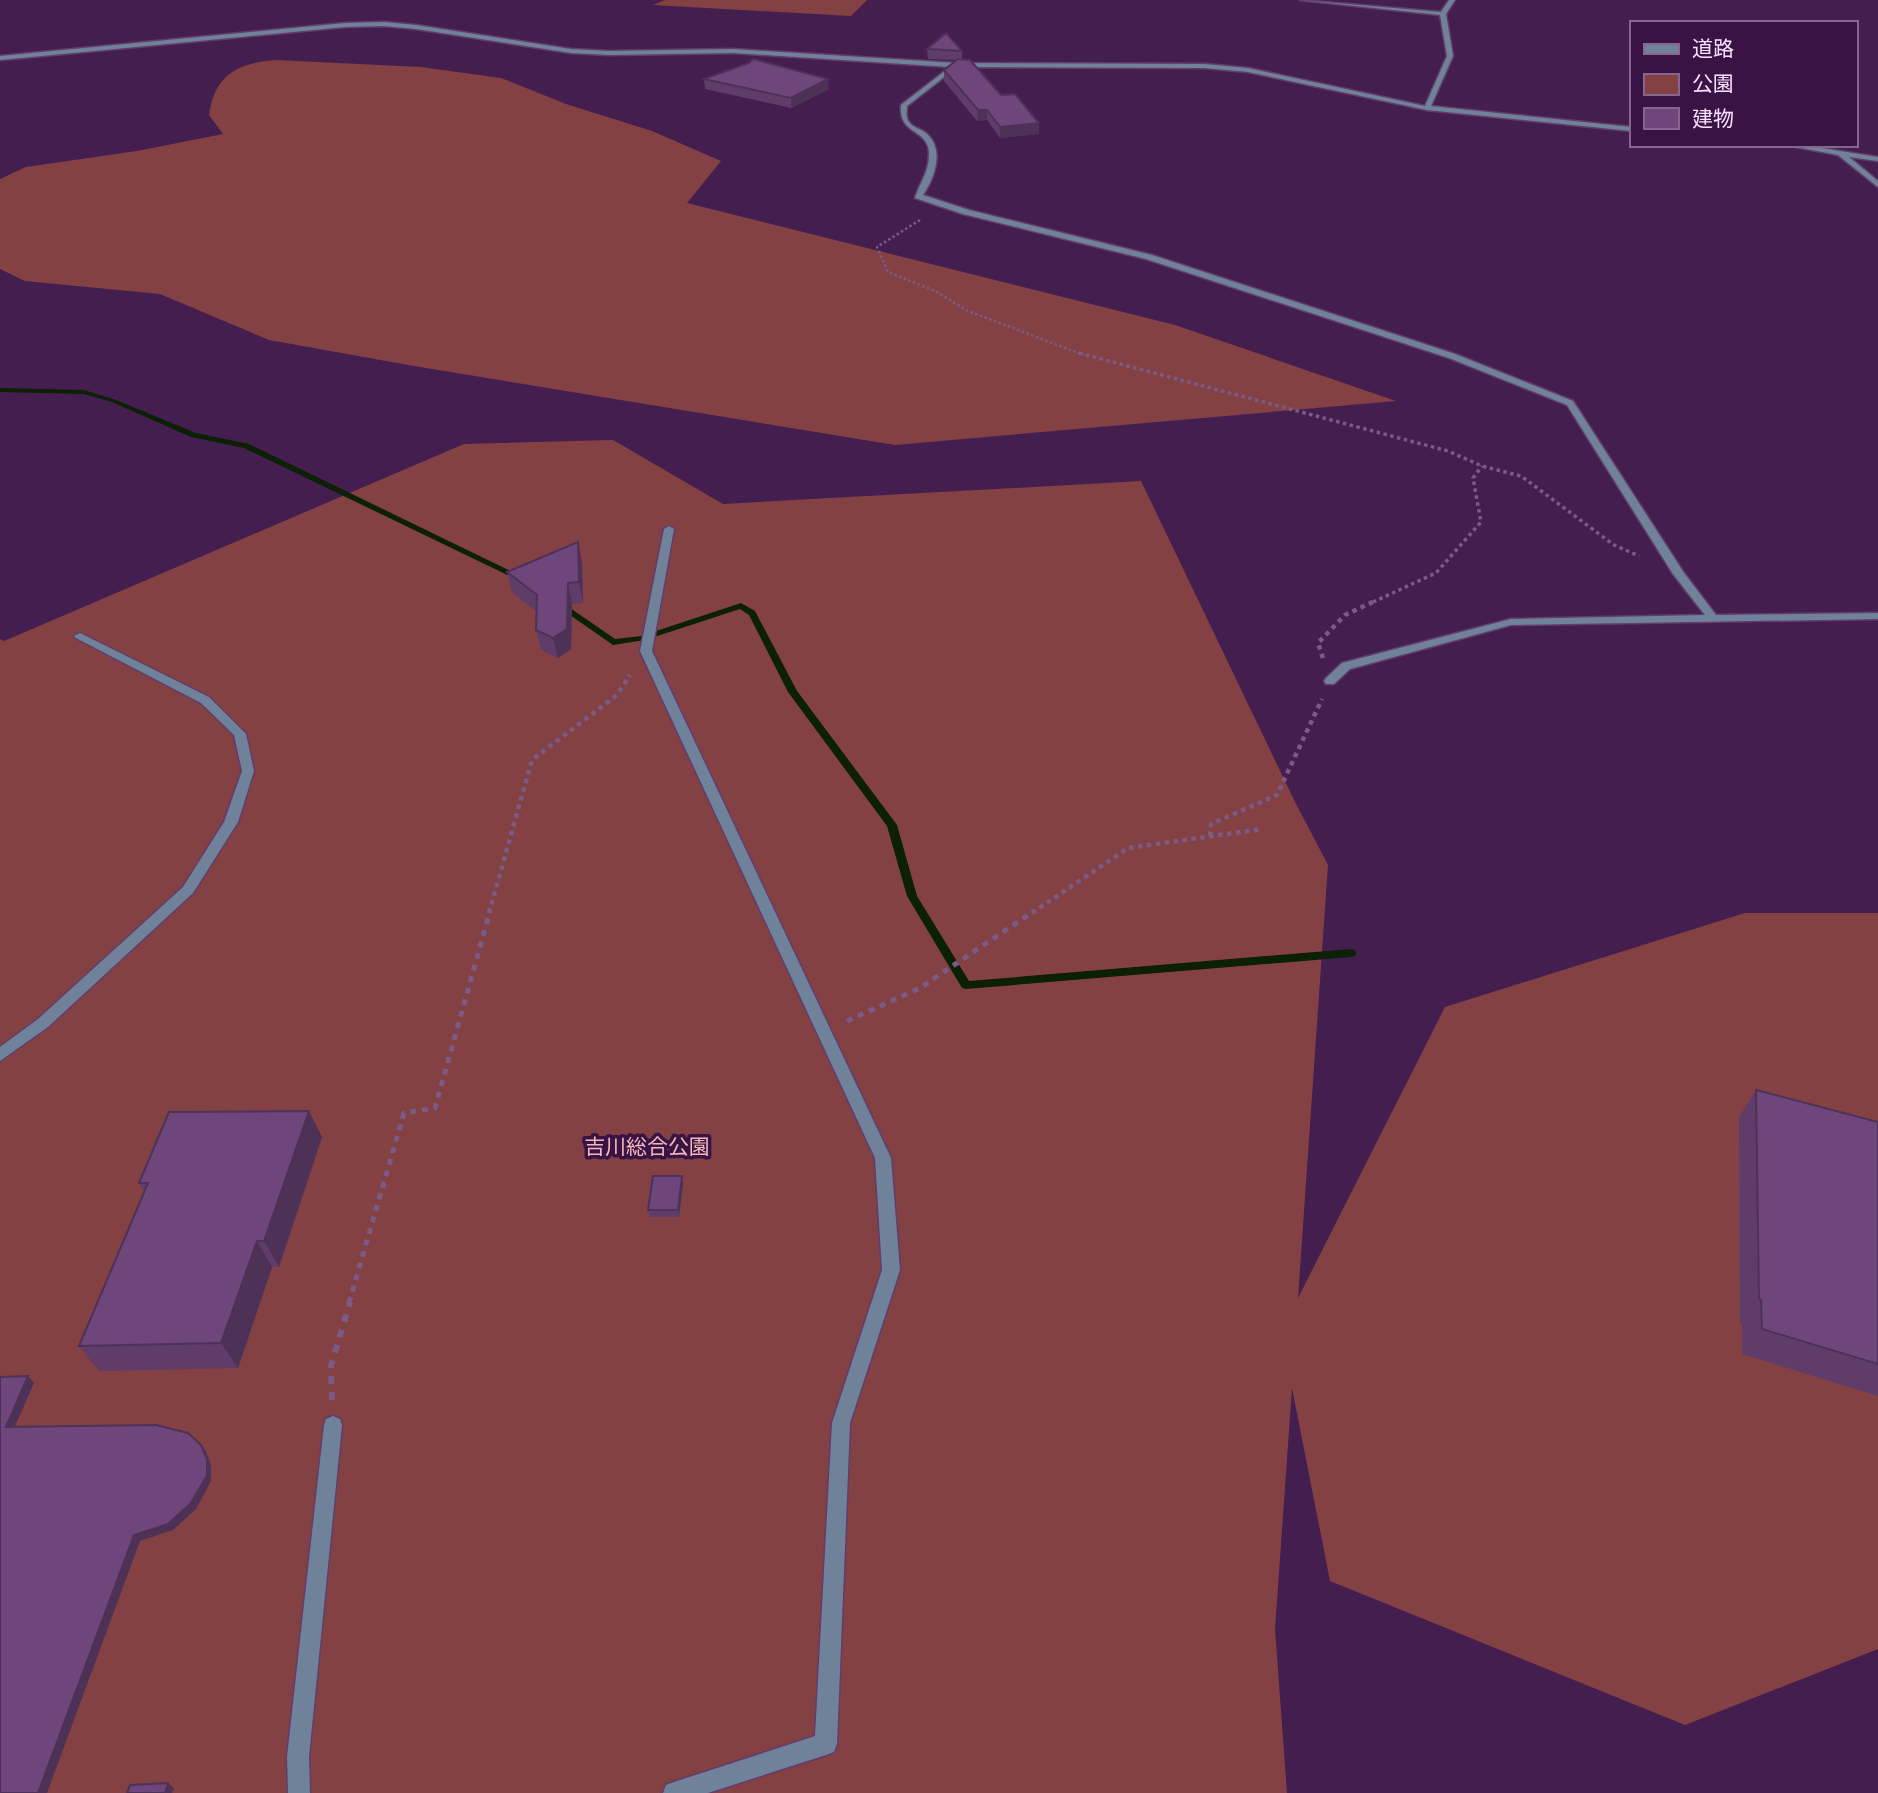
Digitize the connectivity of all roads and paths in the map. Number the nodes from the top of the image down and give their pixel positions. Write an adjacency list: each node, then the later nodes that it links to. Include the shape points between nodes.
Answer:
1 (1303, 0): 3 (street)
2 (1452, 0): 4 (street)
3 (1350, 2): 4 (street)
4 (1443, 14): 7 (street, via 1450,56)
5 (0, 58): 6 (street, via 384,24 596,52 733,51)
6 (956, 65): 7 (street, via 1238,69); 13 (street, via 904,105 904,121 931,141 935,150 925,189)
7 (1427, 108): 8 (street)
8 (1630, 129)
9 (1801, 147): 10 (street)
10 (1839, 153): 11 (street); 12 (street)
11 (1878, 159)
12 (1878, 185)
13 (918, 196): 14 (path, via 922,218 877,247 888,272 935,291 968,311 1096,359 1448,451); 16 (street, via 1162,262 1452,356 1570,403)
14 (1482, 466): 16 (path, via 1521,476 1614,545); 21 (path, via 1473,478 1481,522 1436,573 1345,615 1318,643)
15 (669, 529): 20 (street)
16 (1679, 574): 18 (street)
17 (1878, 616): 18 (street)
18 (1712, 617): 21 (street, via 1511,622 1346,666)
19 (80, 636): 25 (street, via 205,700 240,734 248,771 231,822 188,890 43,1023)
20 (646, 651): 24 (street); 26 (path, via 617,695 532,760 435,1108 404,1113 331,1366)
21 (1330, 681): 23 (path, via 1277,795 1211,824)
22 (1262, 829): 23 (path)
23 (1209, 836): 24 (path, via 1128,848 920,988)
24 (824, 1031): 28 (street, via 883,1158 891,1270 841,1423 826,1744)
25 (0, 1055)
26 (333, 1425): 27 (street, via 298,1757)
27 (299, 1793)
28 (674, 1793)

